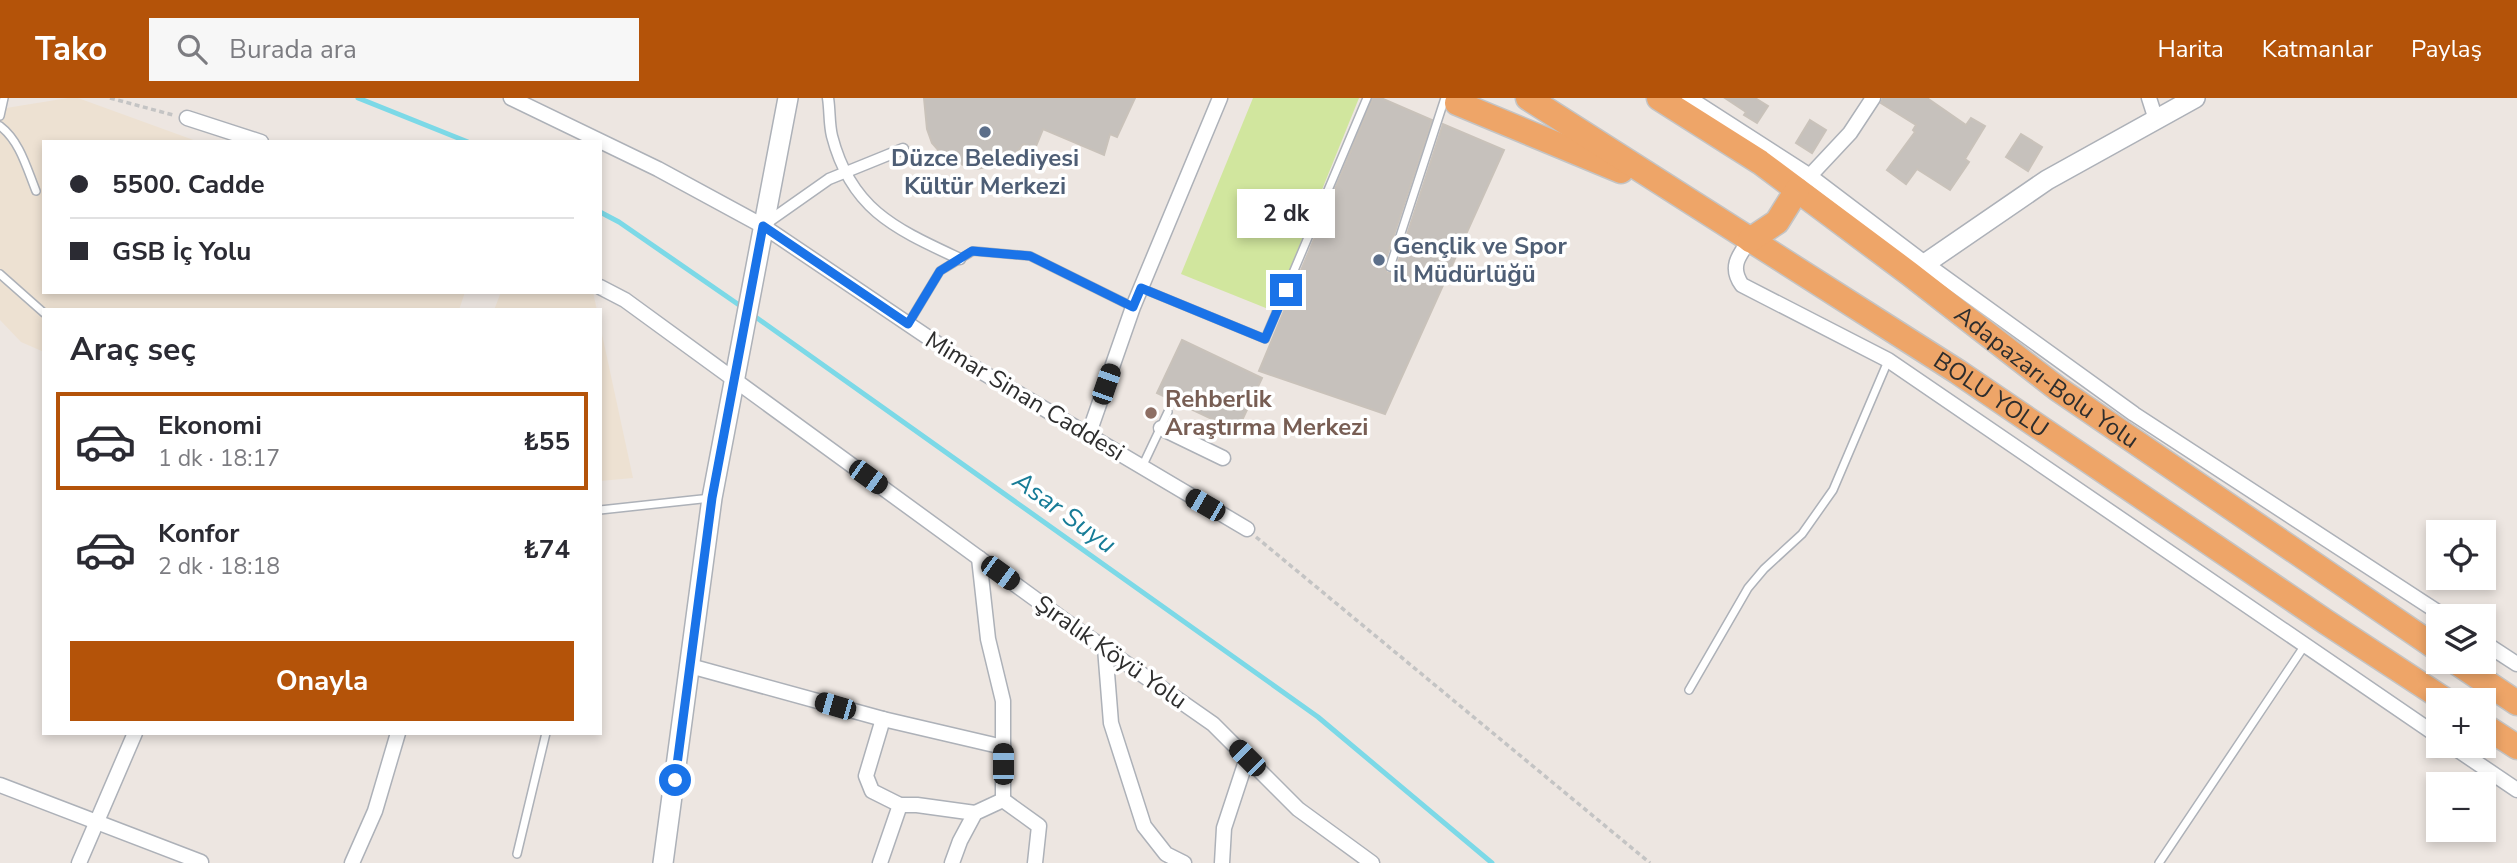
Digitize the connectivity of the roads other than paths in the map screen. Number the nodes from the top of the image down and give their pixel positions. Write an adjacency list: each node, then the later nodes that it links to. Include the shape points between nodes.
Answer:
1 (4, 98): 15 (lane)
2 (511, 98): 20 (street, Mimar Sinan Caddesi)
3 (788, 98): 27 (street)
4 (828, 98): 23 (street, via 832,135)
5 (1220, 98): 34 (street)
6 (1367, 98): 34 (lane, via 1265,339)
7 (1462, 98): 26 (highway, via 1457,103)
8 (1528, 98): 26 (highway, BOLU YOLU)
9 (1659, 98): 24 (highway, Adapazarı-Bolu Yolu, via 1760,162)
10 (1689, 98): 24 (street)
11 (1872, 98): 24 (street, via 1850,133)
12 (2150, 98): 17 (street)
13 (2195, 98): 17 (street)
14 (1445, 99): 30 (lane)
15 (0, 116)
16 (187, 118): 19 (street)
17 (2156, 120): 31 (street, via 2047,180)
18 (0, 126): 25 (lane, via 18,147)
19 (255, 140)
20 (598, 140)
21 (602, 142): 27 (street, Mimar Sinan Caddesi)
22 (903, 149): 23 (street)
23 (846, 172): 27 (street); 29 (street, via 851,186 884,220)
24 (1803, 183): 28 (highway, via 1777,222); 31 (highway, Adapazarı-Bolu Yolu)
25 (36, 191)
26 (1680, 195): 28 (highway, BOLU YOLU)
27 (763, 226): 37 (street, Mimar Sinan Caddesi); 39 (street)
28 (1750, 240): 38 (street, via 1735,264 1742,285); 57 (highway, BOLU YOLU, via 1958,372)
29 (960, 258): 35 (lane, via 972,251 1030,256); 37 (lane, via 940,271)
30 (1390, 267)
31 (1918, 269): 49 (street); 50 (highway, Adapazarı-Bolu Yolu, via 2058,389)
32 (0, 274): 36 (lane)
33 (602, 288): 39 (street, Şıralık Köyü Yolu)
34 (1141, 288): 35 (street)
35 (1133, 307): 42 (street)
36 (42, 311)
37 (908, 324): 42 (street, Mimar Sinan Caddesi)
38 (1888, 360): 51 (street); 58 (lane, via 1833,490 1802,534 1748,588)
39 (735, 381): 45 (street); 48 (street, Şıralık Köyü Yolu)
40 (1168, 412): 41 (lane)
41 (1161, 428): 43 (street); 44 (lane)
42 (1088, 436): 44 (street, Mimar Sinan Caddesi)
43 (1223, 458)
44 (1142, 468): 47 (street, Mimar Sinan Caddesi)
45 (712, 498): 46 (lane); 55 (street)
46 (602, 510)
47 (1247, 530)
48 (979, 558): 52 (street, Şıralık Köyü Yolu); 66 (street, via 988,639 1003,702)
49 (2426, 604)
50 (2426, 641)
51 (2305, 645): 61 (street); 87 (lane)
52 (1105, 648): 68 (street, Şıralık Köyü Yolu, via 1213,724); 84 (street, via 1111,723 1144,826 1166,853)
53 (2496, 650): 54 (street)
54 (2517, 664)
55 (690, 666): 60 (street); 80 (street)
56 (2474, 674): 59 (highway)
57 (2427, 688)
58 (1689, 690)
59 (2517, 703)
60 (883, 719): 66 (street); 73 (street, via 866,776 872,791)
61 (2426, 728)
62 (2496, 733): 67 (highway)
63 (134, 735): 75 (street)
64 (397, 735): 79 (street, via 375,811)
65 (546, 735): 76 (lane)
66 (1003, 747): 72 (street)
67 (2517, 747)
68 (1247, 758): 85 (street, via 1224,828); 86 (street, Şıralık Köyü Yolu, via 1298,808)
69 (2470, 758): 71 (street)
70 (0, 785): 75 (street)
71 (2517, 790)
72 (1003, 800): 74 (street); 83 (street, via 1039,826)
73 (900, 805): 74 (street); 81 (street)
74 (975, 813): 82 (street)
75 (97, 821): 77 (street); 78 (street)
76 (517, 854)
77 (201, 862)
78 (79, 863)
79 (352, 863)
80 (663, 863)
81 (880, 863)
82 (952, 863)
83 (1035, 863)
84 (1184, 863)
85 (1222, 863)
86 (1372, 863)
87 (2159, 863)

